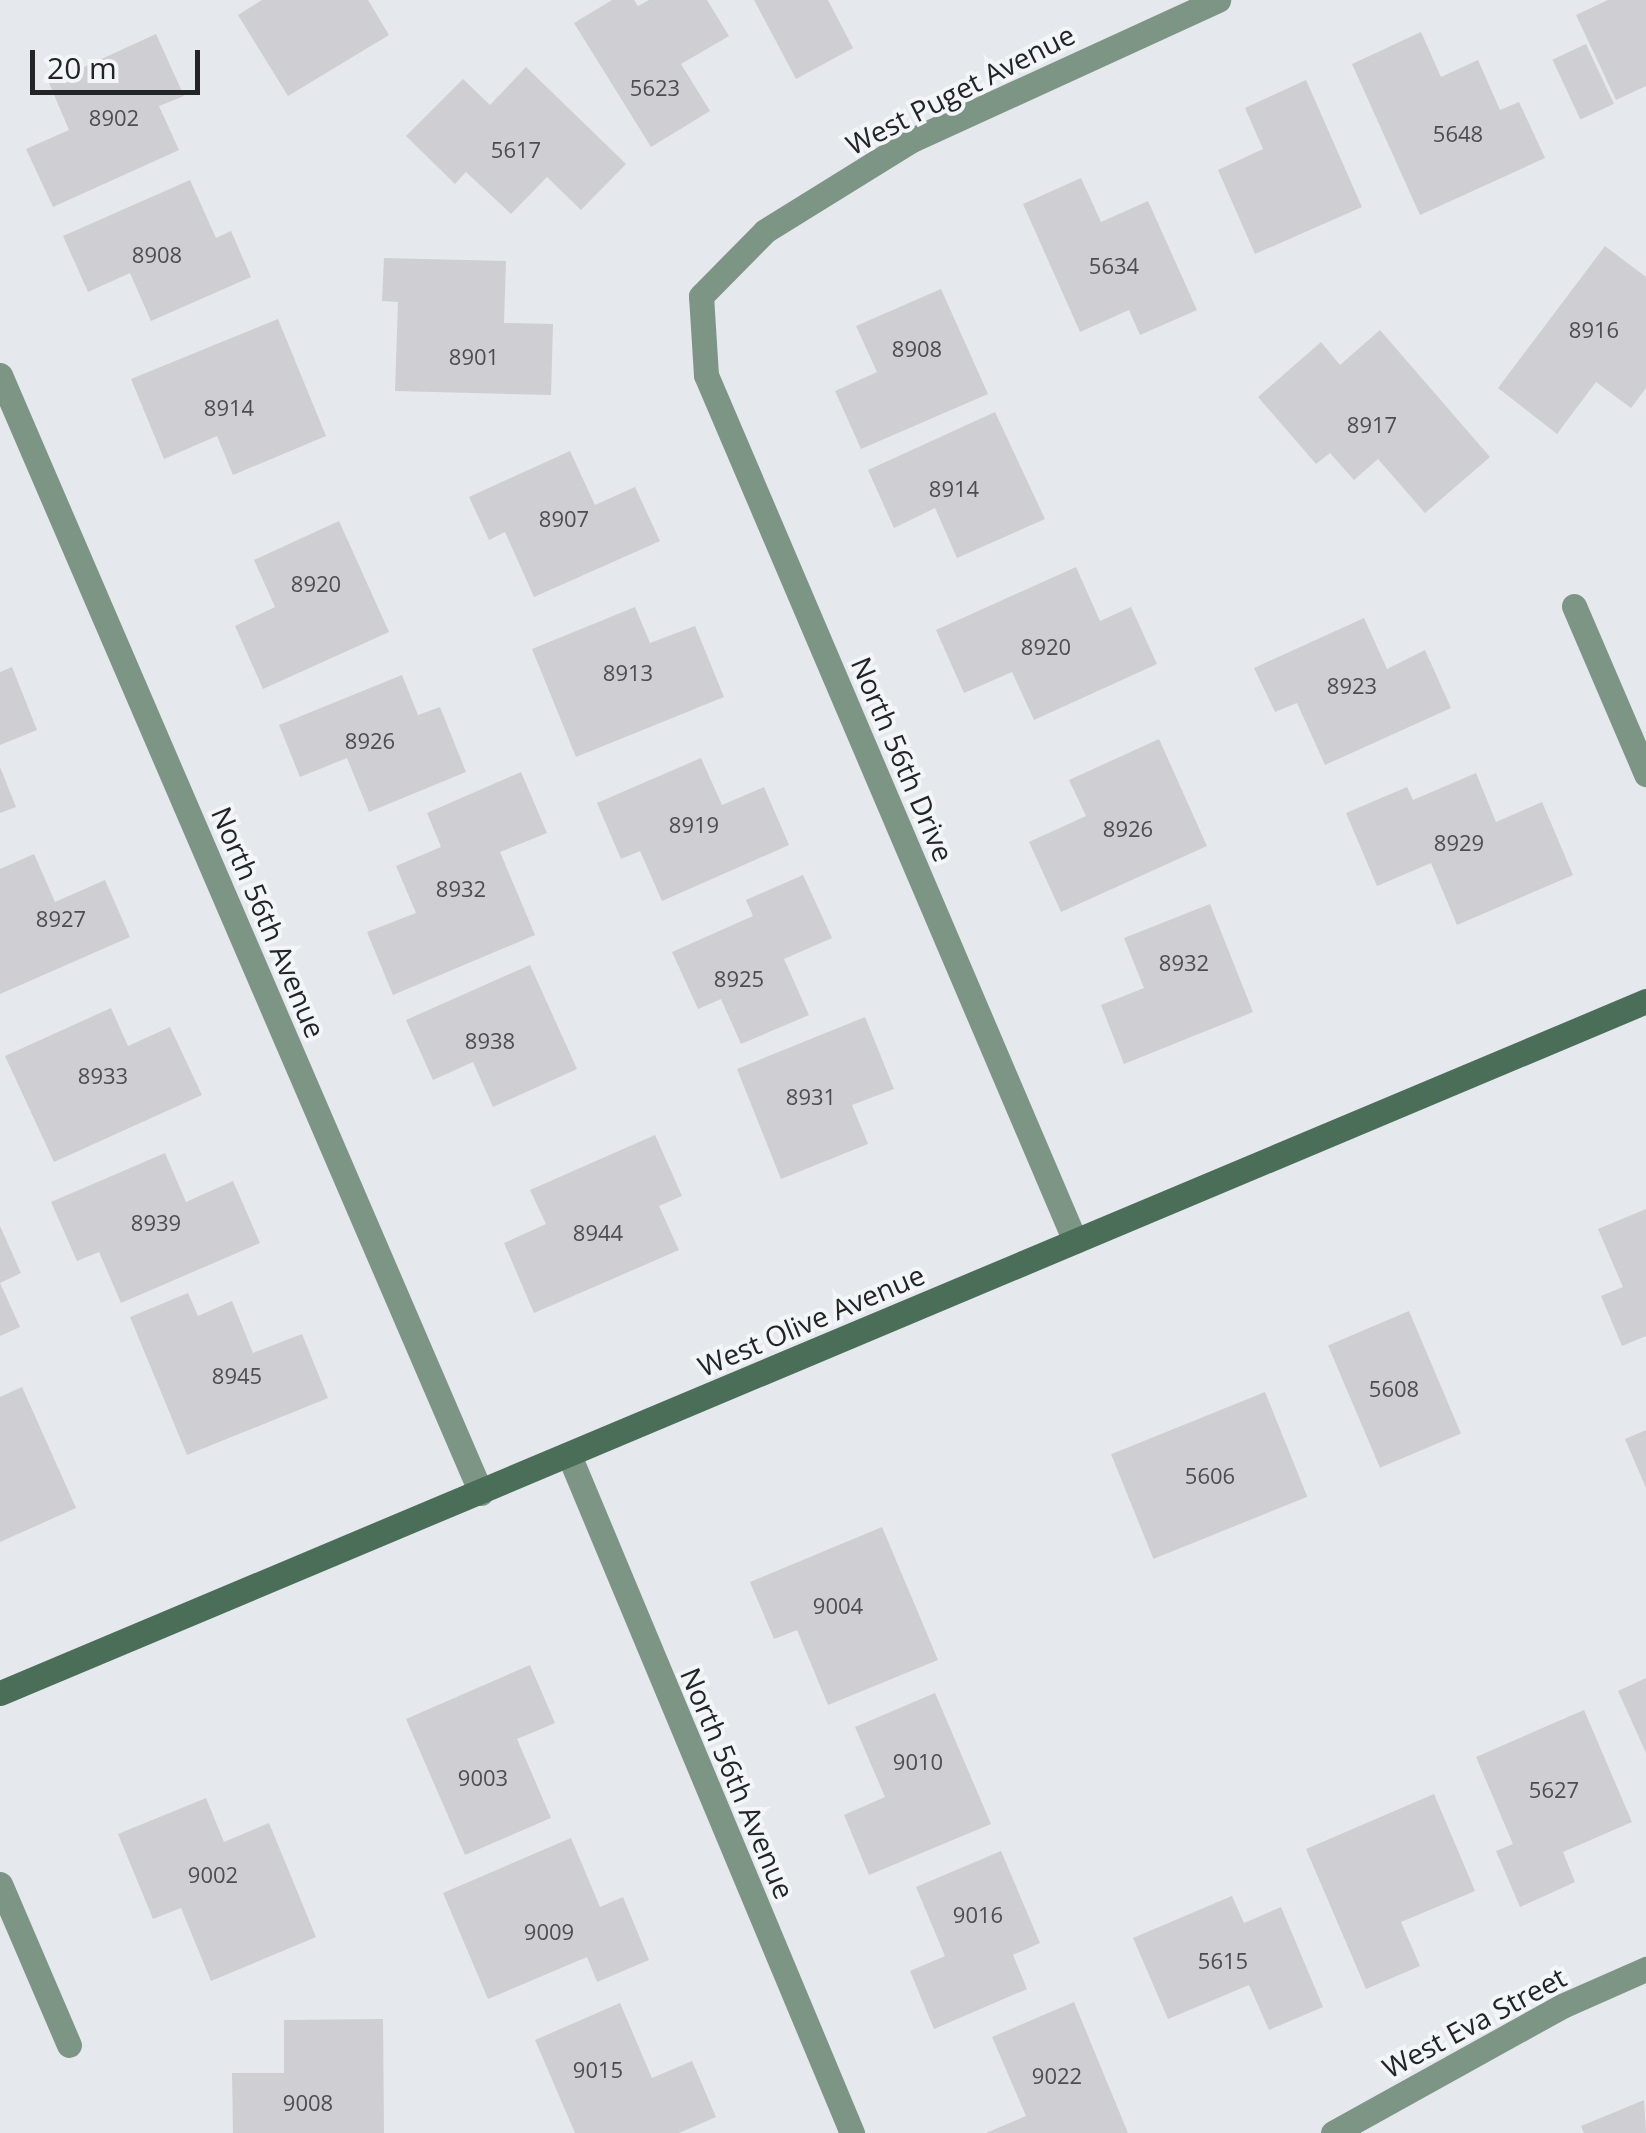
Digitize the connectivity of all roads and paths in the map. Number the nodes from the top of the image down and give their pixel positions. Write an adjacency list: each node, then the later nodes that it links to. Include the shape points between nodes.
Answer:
1 (1218, 0): 2 (street, West Puget Avenue, via 910,141 765,230)
2 (701, 296): 7 (street, North 56th Drive, via 706,376)
3 (0, 376): 9 (street, North 56th Avenue)
4 (1574, 606): 5 (street)
5 (1646, 774)
6 (1646, 1001): 7 (main road, West Olive Avenue)
7 (1075, 1240): 8 (main road, West Olive Avenue)
8 (569, 1455): 9 (main road, West Olive Avenue); 14 (street, North 56th Avenue)
9 (481, 1493): 10 (main road, West Olive Avenue)
10 (0, 1693)
11 (0, 1884): 13 (street)
12 (1646, 1969): 15 (street, West Eva Street, via 1562,2006)
13 (69, 2045)
14 (852, 2133)
15 (1333, 2133)

